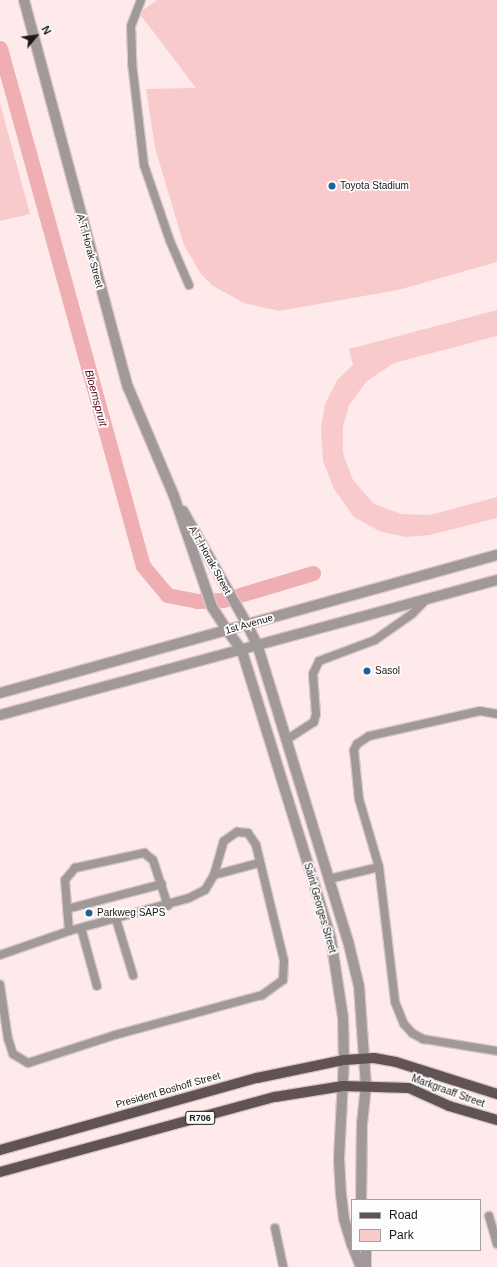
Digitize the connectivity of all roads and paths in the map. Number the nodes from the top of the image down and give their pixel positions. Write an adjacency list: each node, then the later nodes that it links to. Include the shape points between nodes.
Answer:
1 (24, 0): 4 (street, A.T. Horak Street, via 116,347 146,434)
2 (141, 0): 3 (lane, via 131,26 132,63 144,165 170,241)
3 (189, 285)
4 (174, 496): 8 (street, A.T. Horak Street, via 214,562 231,599); 9 (street, A.T. Horak Street, via 212,607)
5 (497, 555): 8 (street, 1st Avenue)
6 (497, 580): 7 (street)
7 (425, 601): 10 (street); 15 (lane, via 412,614 375,640 319,661 314,674 314,722)
8 (247, 624): 9 (street, 1st Avenue); 10 (street, Saint Georges Street)
9 (227, 630): 11 (street, Saint Georges Street); 12 (street, 1st Avenue)
10 (258, 647): 11 (street); 15 (street, Saint Georges Street)
11 (242, 651): 14 (street); 32 (street, Saint Georges Street, via 331,939 341,989)
12 (0, 693)
13 (497, 714): 17 (lane, via 480,711 370,736 357,744 354,750 354,763 359,799)
14 (0, 715)
15 (286, 740): 19 (street, Saint Georges Street)
16 (259, 864): 18 (lane); 18 (lane, via 256,845 248,833 237,832 224,841); 28 (lane, via 284,961 283,980 262,995 115,1035 28,1063 13,1054 8,1039)
17 (379, 867): 19 (lane); 30 (lane, via 395,1002 404,1024 412,1033 423,1039)
18 (214, 875): 21 (lane, via 205,890)
19 (329, 879): 31 (street, Saint Georges Street, via 359,986)
20 (162, 884): 21 (lane); 22 (lane); 22 (lane, via 152,860 144,853 75,868 65,880)
21 (168, 906): 23 (lane)
22 (67, 909): 25 (lane)
23 (116, 919): 24 (lane); 27 (lane)
24 (81, 928): 25 (lane); 29 (lane)
25 (69, 931): 26 (lane)
26 (0, 955)
27 (133, 975)
28 (0, 985)
29 (97, 986)
30 (497, 1051)
31 (366, 1059): 32 (main road, Markgraaff Street / R706); 34 (street, Saint Georges Street); 35 (main road, Markgraaff Street / R706, via 419,1068)
32 (344, 1060): 33 (street, Saint Georges Street); 37 (main road, President Boshoff Street / R706, via 257,1078)
33 (343, 1086): 34 (main road, Markgraaff Street / R706); 38 (main road, R706, via 275,1097); 42 (street, Saint Georges Street, via 339,1158 344,1218)
34 (366, 1086): 36 (main road, Markgraaff Street / R706, via 409,1088 449,1106); 39 (street, Saint Georges Street, via 362,1130)
35 (497, 1094)
36 (497, 1120)
37 (0, 1150)
38 (0, 1172)
39 (361, 1199)
40 (489, 1216): 43 (lane)
41 (275, 1228): 46 (lane)
42 (351, 1242)
43 (497, 1244)
44 (354, 1251): 47 (street)
45 (366, 1251): 48 (street)
46 (283, 1267)
47 (361, 1267)
48 (366, 1267)

